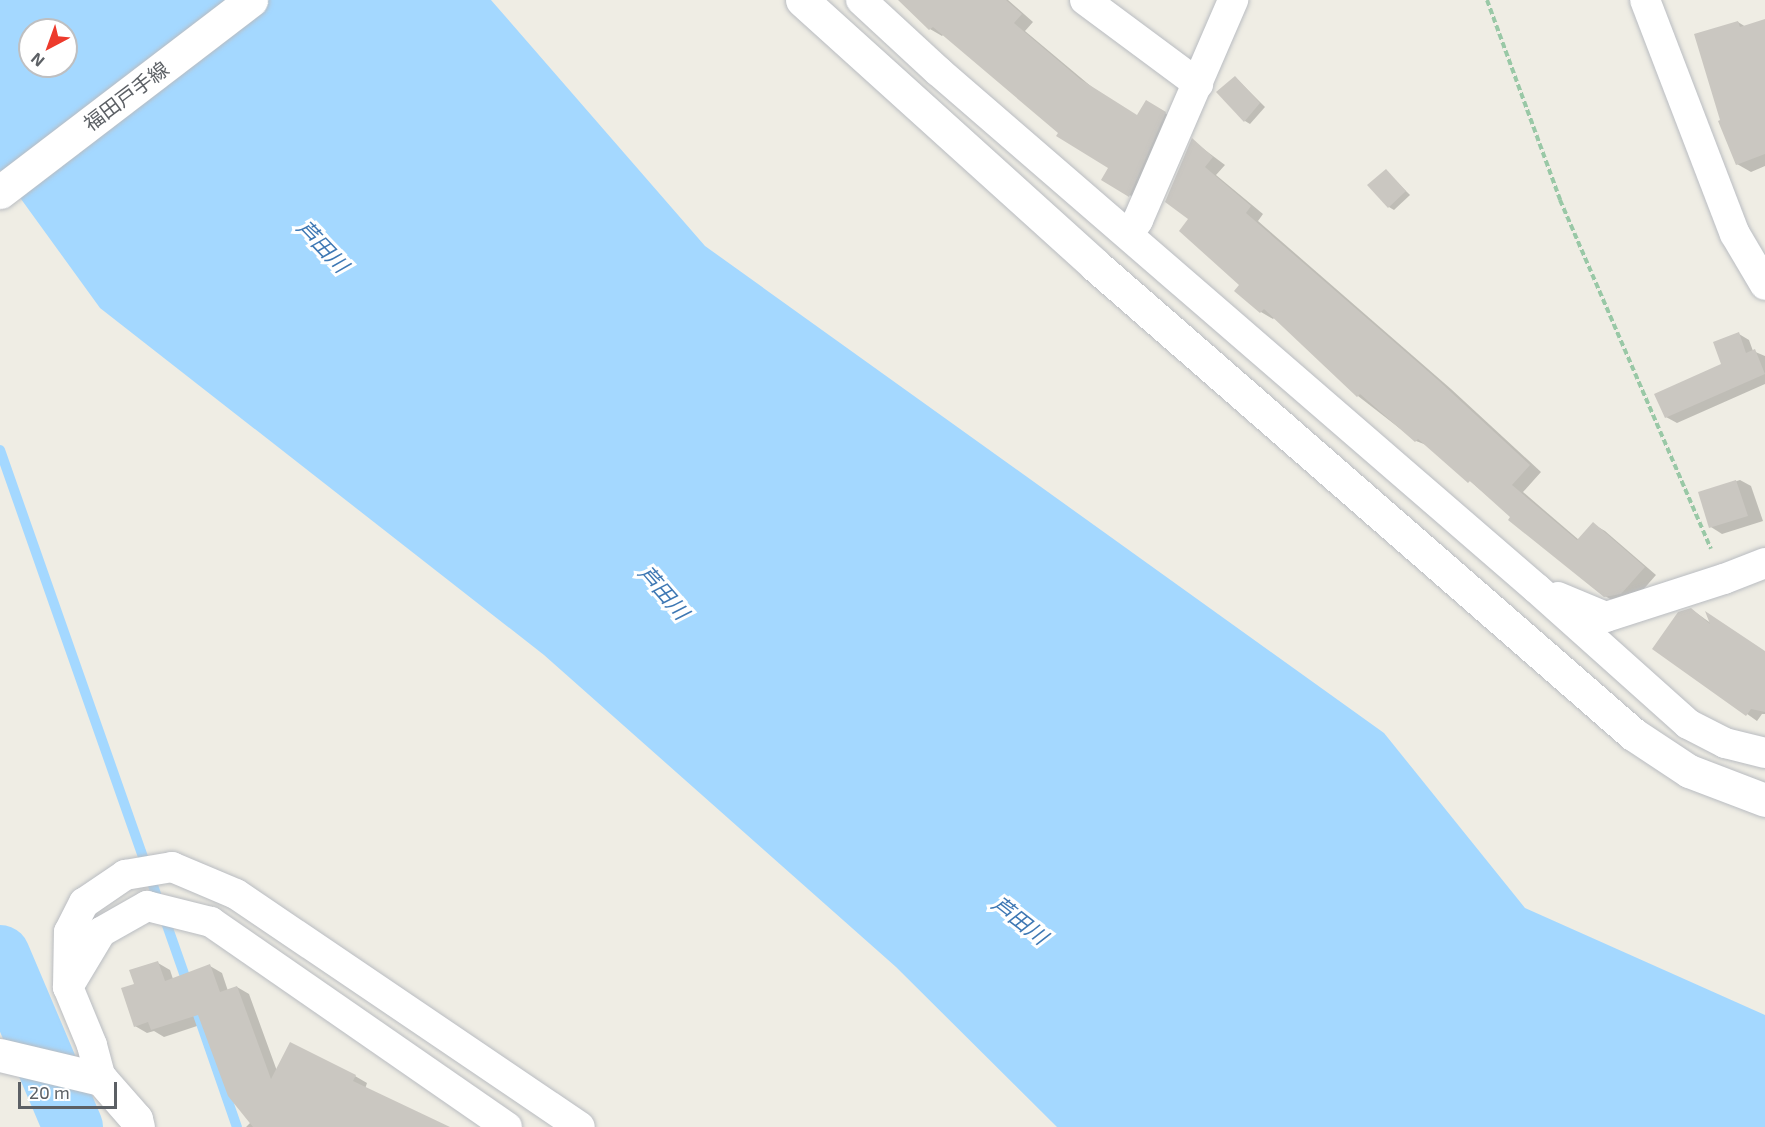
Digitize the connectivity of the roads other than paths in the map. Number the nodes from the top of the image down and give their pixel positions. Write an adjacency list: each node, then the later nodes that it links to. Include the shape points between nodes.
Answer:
1 (251, 0): 8 (street, 福田戸手線)
2 (802, 0): 14 (street, via 1095,265 1633,734 1689,771)
3 (861, 0): 9 (street, via 938,72)
4 (1085, 0): 7 (street)
5 (1233, 0): 7 (street)
6 (1645, 0): 10 (street, via 1735,234)
7 (1198, 84): 9 (street)
8 (0, 192)
9 (1129, 234): 12 (street)
10 (1765, 285)
11 (1765, 563): 12 (street, via 1606,617)
12 (1536, 588): 13 (street, via 1688,723 1725,743)
13 (1765, 753)
14 (1765, 800)
15 (68, 987): 17 (street, via 92,1045); 19 (street, via 101,932 147,906 211,922); 20 (street, via 69,932 84,903 125,875 172,867 236,894)
16 (0, 1055): 17 (street)
17 (101, 1079): 18 (street, via 136,1119)
18 (138, 1127)
19 (507, 1127)
20 (580, 1127)

